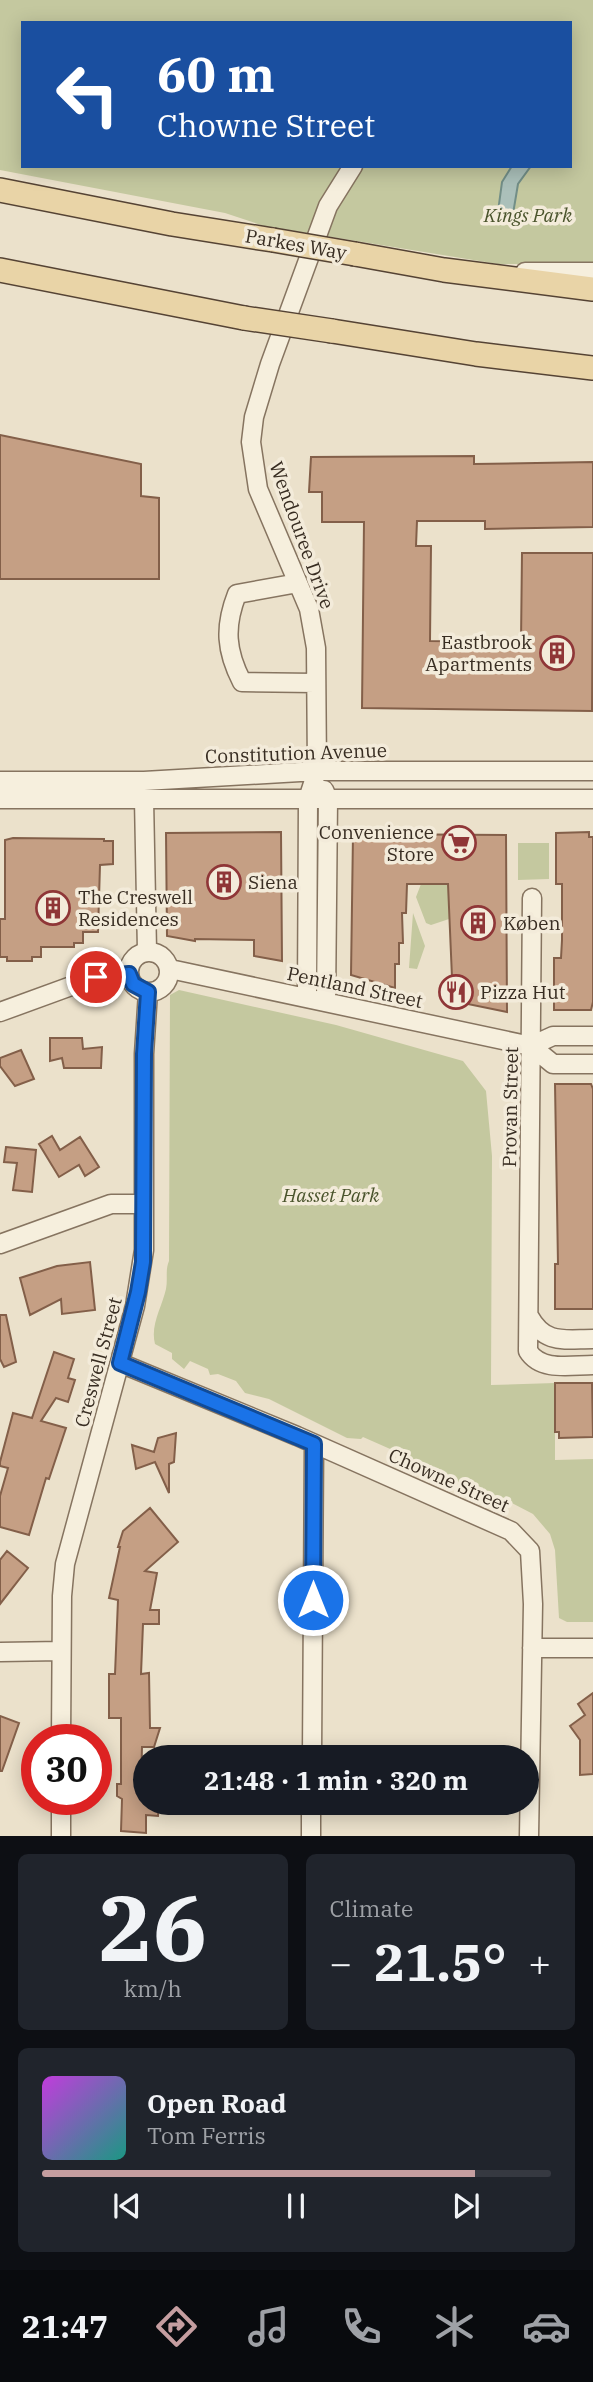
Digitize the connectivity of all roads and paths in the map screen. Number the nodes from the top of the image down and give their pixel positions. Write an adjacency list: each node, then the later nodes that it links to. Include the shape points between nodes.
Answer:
1 (352, 168): 8 (street, Wendouree Drive, via 326,213 254,417 251,457 258,489)
2 (0, 190): 5 (main road, Parkes Way, bridge, via 172,224)
3 (0, 270): 7 (main road, bridge, via 244,318)
4 (593, 272): 5 (street)
5 (479, 273): 6 (main road, Parkes Way)
6 (593, 289)
7 (593, 368)
8 (298, 583): 9 (street, Wendouree Drive, via 309,609 316,648); 9 (street, via 237,594 228,616 230,658 242,682)
9 (315, 683): 10 (street, Wendouree Drive)
10 (317, 771): 11 (street, Constitution Avenue); 12 (street, Constitution Avenue, via 144,781); 15 (street); 16 (street)
11 (593, 771)
12 (0, 781)
13 (0, 799): 14 (street)
14 (144, 799): 15 (street); 19 (street)
15 (308, 799): 16 (street); 23 (street)
16 (328, 799): 17 (street); 24 (street)
17 (593, 799)
18 (533, 898): 27 (street, Provan Street)
19 (147, 951): 20 (street, via 164,957); 21 (street, via 131,961)
20 (170, 969): 22 (street, via 164,986); 23 (street, Pentland Street)
21 (129, 974): 22 (street, via 133,984); 25 (street, via 96,977)
22 (148, 992): 29 (street, Creswell Street)
23 (307, 998): 24 (street, Pentland Street)
24 (327, 1002): 27 (street, Pentland Street)
25 (0, 1012)
26 (593, 1036): 27 (street, Pentland Street, via 553,1036)
27 (531, 1046): 28 (street, Pentland Street, via 553,1064); 31 (street, Provan Street)
28 (593, 1064)
29 (144, 1203): 30 (street, via 114,1203); 33 (street, Creswell Street, via 141,1275)
30 (0, 1244)
31 (529, 1316): 32 (street, Provan Street, via 544,1336); 34 (street, Provan Street, via 528,1351 533,1359 541,1364)
32 (586, 1339): 34 (street, Provan Street)
33 (120, 1363): 35 (street, Chowne Street); 38 (street, Creswell Street, via 66,1558)
34 (587, 1365)
35 (314, 1444): 36 (street, Chowne Street, via 511,1531 530,1551); 41 (street)
36 (532, 1648): 37 (street); 46 (street, Chowne Street)
37 (593, 1648)
38 (61, 1651): 39 (street); 40 (street, Creswell Street)
39 (0, 1652)
40 (61, 1724)
41 (312, 1745)
42 (61, 1815): 44 (street)
43 (312, 1815): 45 (street)
44 (61, 1836)
45 (311, 1836)
46 (529, 1836)

